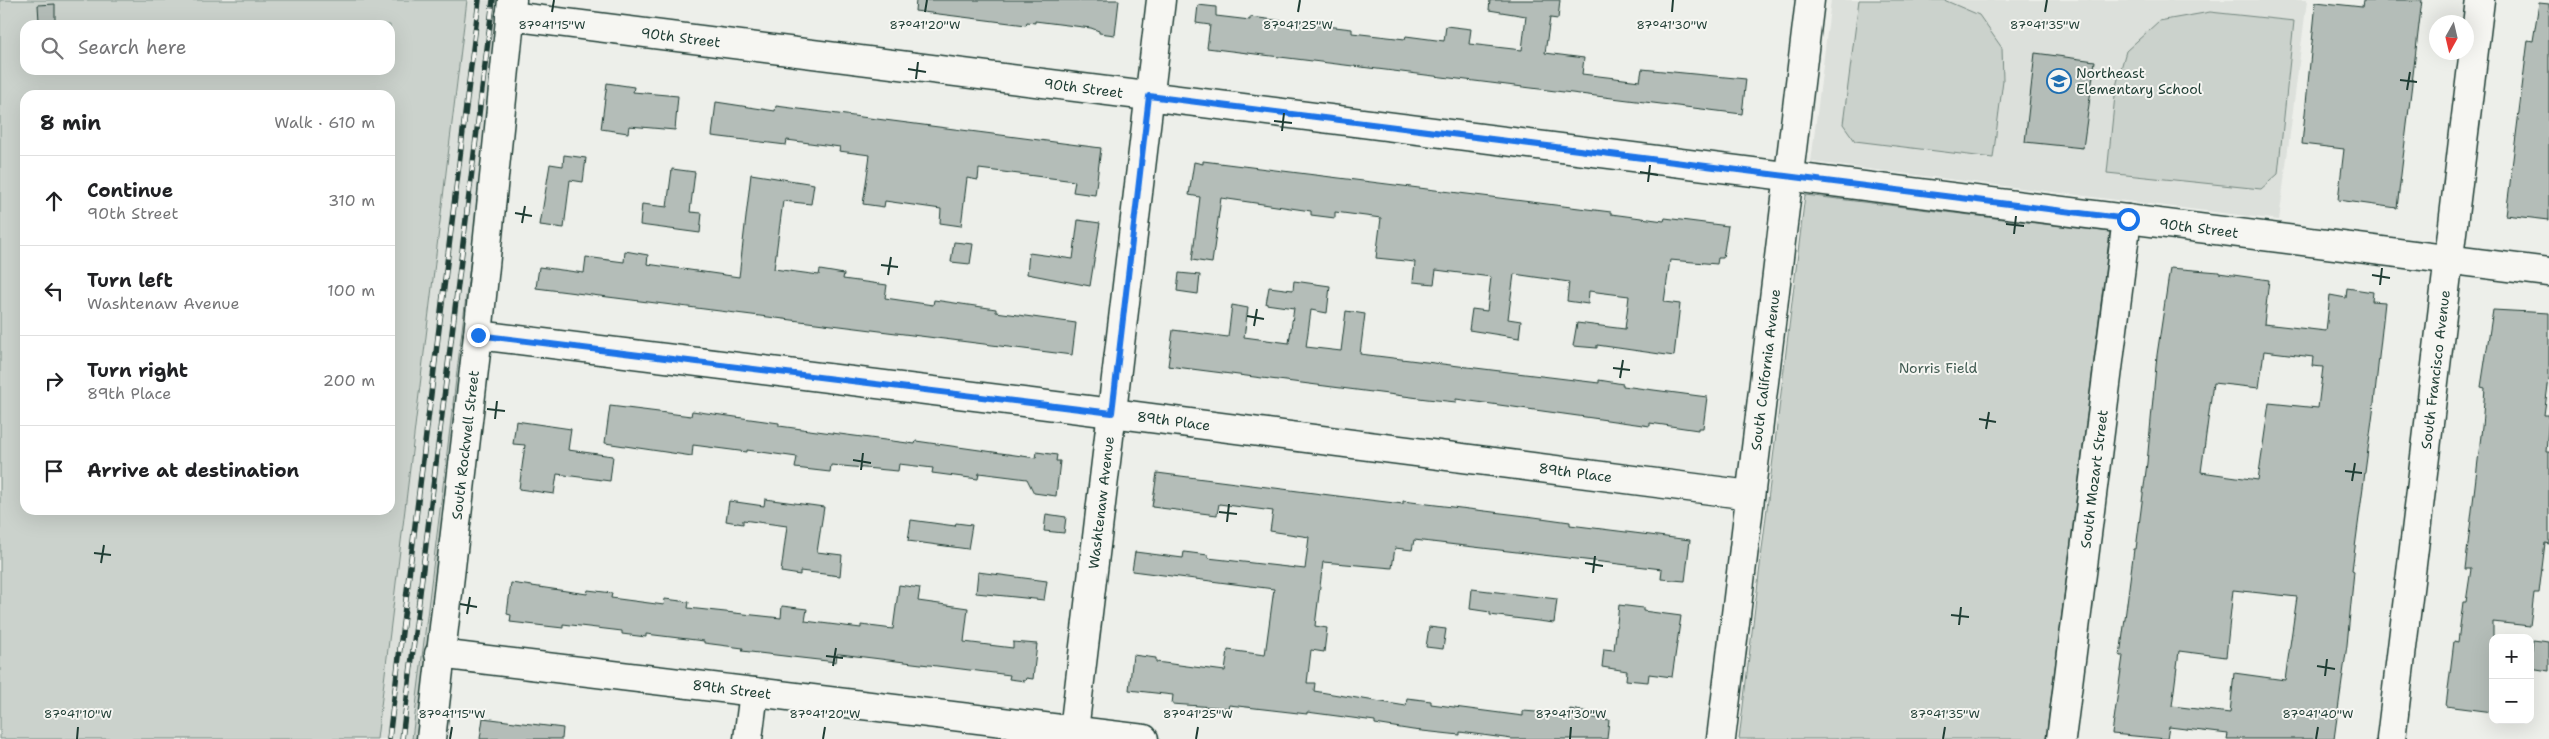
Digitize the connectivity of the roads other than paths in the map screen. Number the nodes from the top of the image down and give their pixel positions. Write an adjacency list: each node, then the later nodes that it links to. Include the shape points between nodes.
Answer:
1 (1161, 0): 5 (street, Washtenaw Avenue)
2 (1810, 0): 6 (street, South California Avenue)
3 (2480, 0): 8 (street, South Francisco Avenue)
4 (511, 8): 5 (street, 90th Street); 10 (street, South Rockwell Street)
5 (1149, 96): 6 (street, 90th Street); 11 (street, Washtenaw Avenue)
6 (1788, 176): 7 (street, 90th Street); 12 (street, South California Avenue)
7 (2128, 219): 8 (street, 90th Street); 20 (street, South Mozart Street)
8 (2449, 260): 9 (street, 90th Street); 21 (street, South Francisco Avenue)
9 (2549, 272)
10 (478, 335): 11 (street, 89th Place); 13 (street, South Rockwell Street)
11 (1112, 413): 12 (street, 89th Place); 15 (street, Washtenaw Avenue)
12 (1750, 495): 19 (street, South California Avenue)
13 (440, 654): 14 (street, 89th Street); 16 (street, South Rockwell Street)
14 (754, 692): 15 (street, 89th Street); 17 (street)
15 (1074, 735): 18 (street, 89th Street)
16 (431, 739)
17 (748, 739)
18 (1144, 739)
19 (1720, 739)
20 (2061, 739)
21 (2391, 739)

